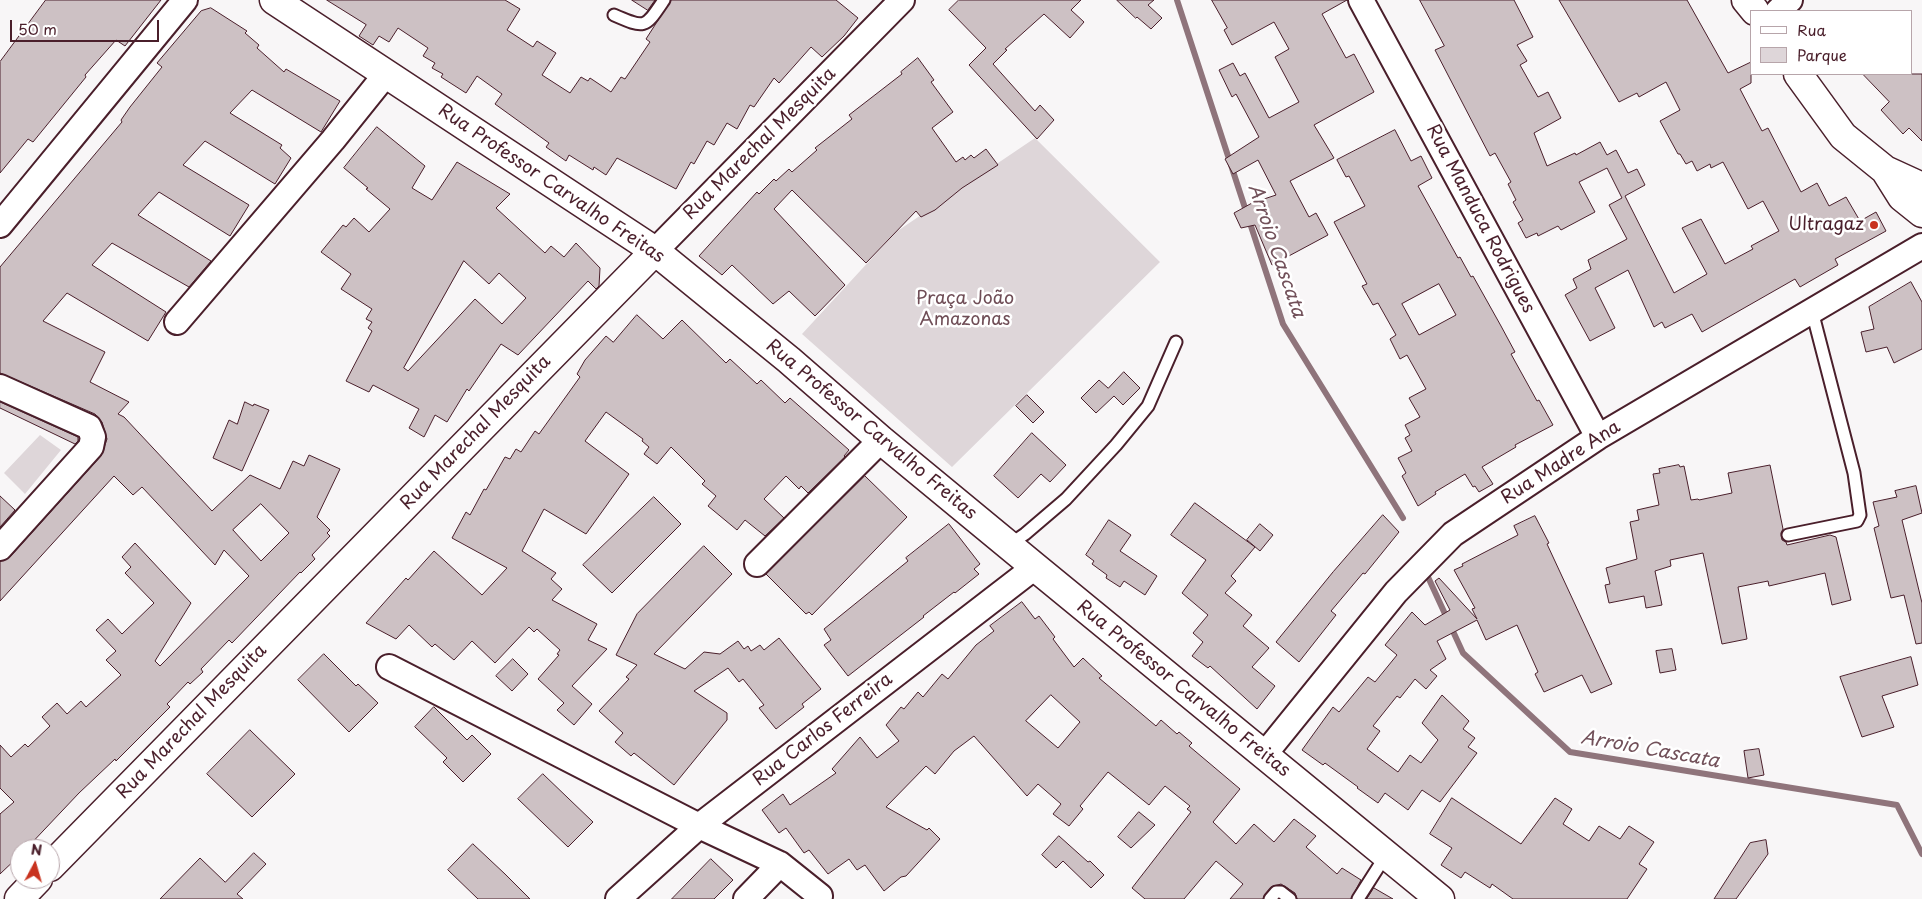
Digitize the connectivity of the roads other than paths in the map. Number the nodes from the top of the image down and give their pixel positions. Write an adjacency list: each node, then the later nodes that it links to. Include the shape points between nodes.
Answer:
1 (185, 0): 16 (street)
2 (274, 0): 11 (street, Rua Professor Carvalho Freitas)
3 (664, 0): 10 (lane, via 649,22 643,25)
4 (902, 0): 18 (street, Rua Marechal Mesquita)
5 (1361, 0): 23 (street, Rua Manduca Rodrigues)
6 (1746, 0): 8 (street)
7 (1790, 0): 9 (street)
8 (1754, 10)
9 (1779, 10)
10 (614, 15)
11 (386, 74): 18 (street, Rua Professor Carvalho Freitas); 20 (street)
12 (1799, 75): 13 (street, via 1843,136)
13 (1885, 170): 14 (street); 15 (street, via 1902,197)
14 (1922, 187)
15 (1922, 212)
16 (0, 225)
17 (1922, 246): 19 (street, Rua Madre Ana)
18 (654, 251): 24 (street, Rua Professor Carvalho Freitas); 34 (street, Rua Marechal Mesquita)
19 (1812, 311): 23 (street, Rua Madre Ana); 25 (lane, via 1854,473 1860,515 1857,521)
20 (178, 322)
21 (1176, 342): 26 (lane, via 1148,406 1066,499)
22 (0, 387): 27 (street, via 89,427 93,437 91,447)
23 (1598, 437): 31 (street, Rua Madre Ana, via 1454,534 1396,592)
24 (882, 440): 26 (street, Rua Professor Carvalho Freitas); 28 (street)
25 (1788, 535)
26 (1009, 546): 29 (street, Rua Professor Carvalho Freitas)
27 (0, 548)
28 (757, 564)
29 (1034, 567): 31 (street, Rua Professor Carvalho Freitas); 32 (street, Rua Carlos Ferreira)
30 (390, 667): 32 (street)
31 (1264, 755): 33 (street, Rua Professor Carvalho Freitas)
32 (699, 826): 35 (street); 39 (street, Rua Carlos Ferreira)
33 (1386, 855): 43 (lane); 44 (street, Rua Professor Carvalho Freitas)
34 (60, 857)
35 (780, 864): 37 (street); 40 (street)
36 (28, 889): 38 (street)
37 (821, 898)
38 (19, 899)
39 (618, 899)
40 (746, 899)
41 (1270, 899): 42 (lane, via 1276,892 1281,892)
42 (1290, 899)
43 (1358, 899)
44 (1440, 899)

